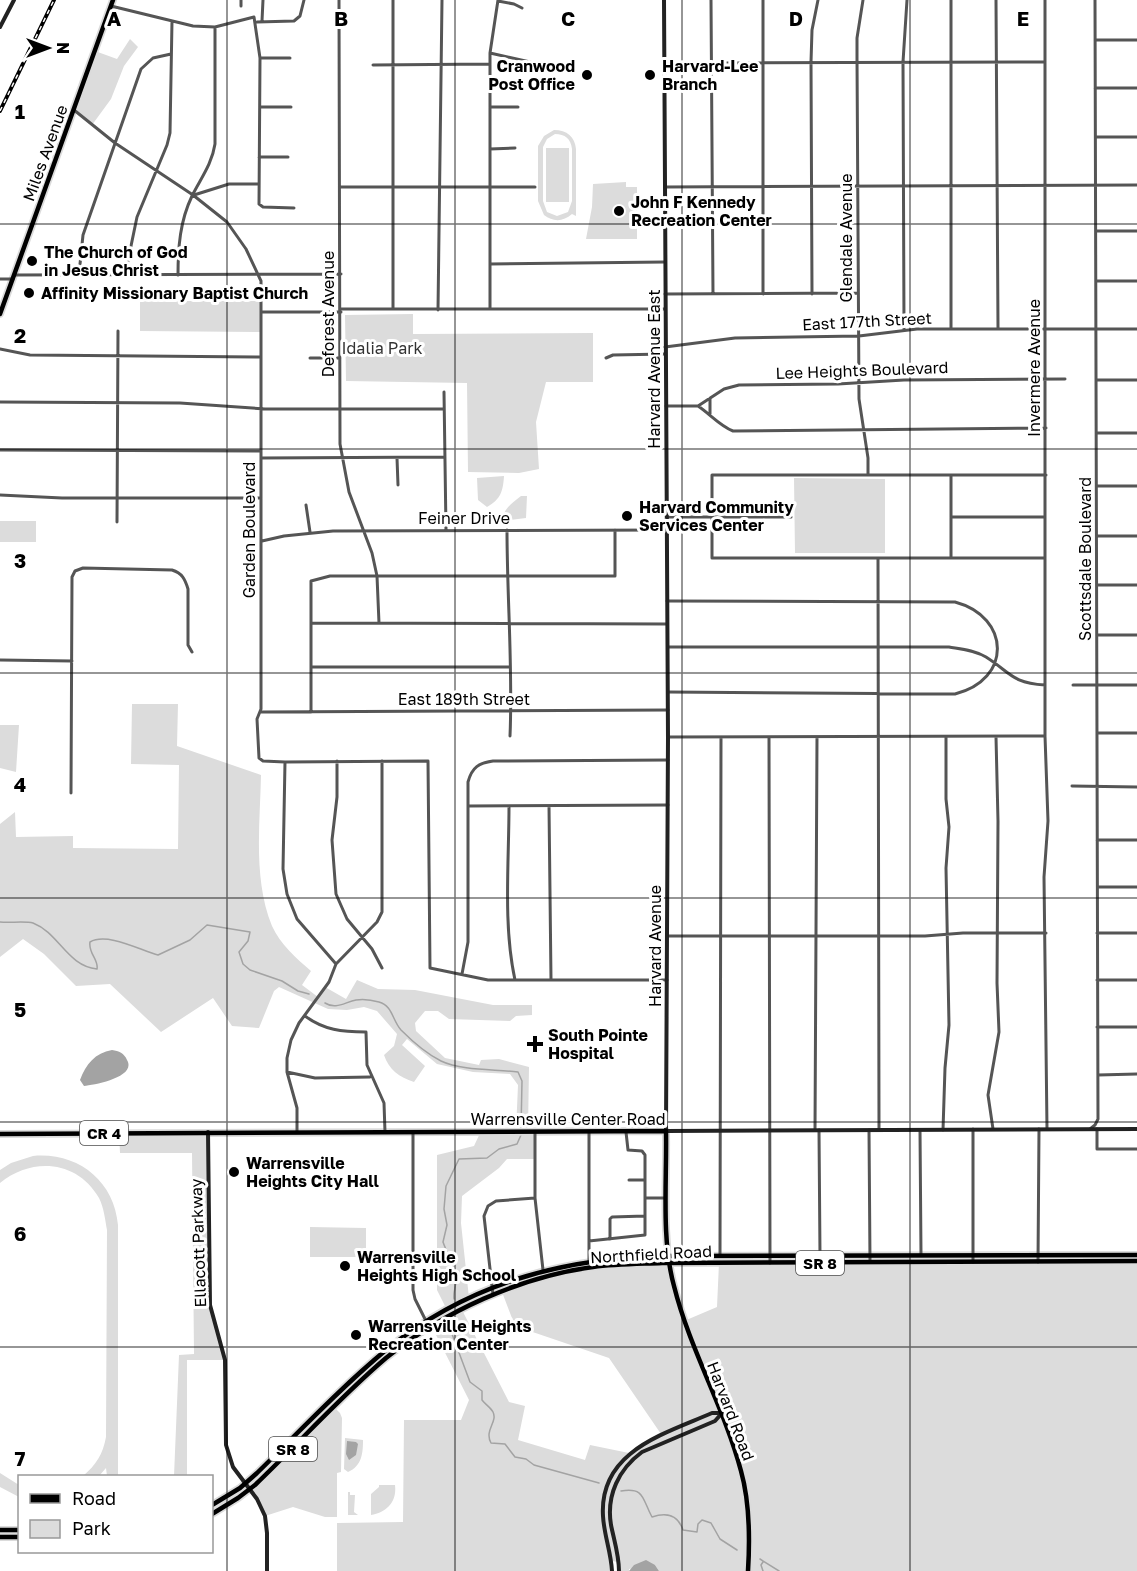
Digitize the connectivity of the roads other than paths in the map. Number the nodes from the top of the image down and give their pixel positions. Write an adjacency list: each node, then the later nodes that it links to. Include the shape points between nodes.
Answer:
1 (14, 0): 26 (main road)
2 (113, 0): 20 (main road, Miles Avenue)
3 (241, 0): 21 (street)
4 (263, 0): 24 (street)
5 (304, 0): 24 (street, via 300,16 294,21)
6 (339, 0): 73 (street, Deforest Avenue)
7 (393, 0): 47 (street)
8 (442, 0): 43 (street)
9 (498, 0): 22 (street); 30 (street)
10 (664, 0): 77 (main road, Harvard Avenue East)
11 (711, 0): 41 (street)
12 (763, 0): 42 (street)
13 (818, 0): 34 (street)
14 (863, 0): 35 (street, Glendale Avenue)
15 (908, 0): 36 (street)
16 (951, 0): 37 (street)
17 (996, 0): 38 (street)
18 (1045, 0): 39 (street, Invermere Avenue)
19 (1095, 0): 28 (street, Scottsdale Boulevard)
20 (111, 6): 23 (street); 54 (main road, Miles Avenue)
21 (241, 6)
22 (522, 8)
23 (172, 21): 27 (street); 31 (street)
24 (262, 21): 25 (street)
25 (256, 22): 27 (street, via 254,17); 32 (street)
26 (0, 27)
27 (215, 27): 80 (street, via 215,144 210,164)
28 (1095, 40): 29 (street); 48 (street, Scottsdale Boulevard)
29 (1137, 40)
30 (490, 53): 44 (street); 45 (street)
31 (171, 54): 57 (street, via 153,58 141,69); 62 (street, via 170,133)
32 (260, 58): 33 (street); 50 (street)
33 (290, 58)
34 (811, 62): 35 (street); 42 (street); 68 (street)
35 (857, 62): 36 (street); 69 (street, Glendale Avenue)
36 (903, 62): 37 (street); 70 (street)
37 (950, 62): 38 (street); 71 (street)
38 (996, 62): 39 (street); 72 (street)
39 (1045, 62): 64 (street, Invermere Avenue)
40 (687, 63): 41 (street)
41 (712, 63): 42 (street); 78 (street)
42 (763, 63): 67 (street)
43 (440, 64): 44 (street); 47 (street); 74 (street)
44 (490, 64): 52 (street)
45 (539, 64)
46 (374, 65): 47 (street)
47 (393, 65): 79 (street)
48 (1095, 88): 49 (street); 55 (street, Scottsdale Boulevard)
49 (1137, 88)
50 (259, 107): 51 (street); 60 (street)
51 (291, 107)
52 (490, 107): 53 (street); 59 (street)
53 (518, 107)
54 (74, 110): 57 (street, Garden Boulevard); 91 (main road, Miles Avenue)
55 (1096, 137): 56 (street); 65 (street, Scottsdale Boulevard)
56 (1137, 137)
57 (114, 143): 62 (street, Garden Boulevard); 86 (street, via 83,235)
58 (515, 148): 59 (street)
59 (490, 149): 75 (street)
60 (259, 157): 61 (street); 63 (street)
61 (288, 157)
62 (155, 171): 80 (street, Garden Boulevard); 89 (street, via 137,217)
63 (259, 184): 80 (street, via 229,184); 81 (street, via 261,206)
64 (1045, 185): 65 (street); 72 (street); 110 (street, Invermere Avenue)
65 (1095, 185): 66 (street); 82 (street, Scottsdale Boulevard)
66 (1137, 185)
67 (763, 186): 68 (street); 78 (street); 98 (street)
68 (812, 186): 69 (street); 99 (street)
69 (858, 186): 70 (street); 95 (street, Glendale Avenue)
70 (904, 186): 71 (street); 107 (street)
71 (950, 186): 72 (street); 108 (street)
72 (997, 186): 109 (street)
73 (340, 187): 79 (street); 88 (street, Deforest Avenue)
74 (440, 187): 75 (street); 79 (street); 102 (street)
75 (490, 187): 76 (street); 85 (street)
76 (534, 187)
77 (665, 187): 78 (street); 84 (main road, Harvard Avenue East)
78 (712, 187): 97 (street)
79 (393, 188): 100 (street)
80 (193, 195): 87 (street, Garden Boulevard, via 232,228); 90 (street, via 179,238)
81 (294, 208)
82 (1096, 231): 83 (street); 93 (street, Scottsdale Boulevard)
83 (1137, 231)
84 (665, 262): 85 (street); 96 (main road, Harvard Avenue East)
85 (490, 264): 103 (street)
86 (79, 274): 89 (street); 91 (street)
87 (257, 274): 88 (street); 90 (street); 105 (street, Garden Boulevard, via 261,281)
88 (340, 274): 104 (street, Deforest Avenue)
89 (125, 275): 90 (street)
90 (178, 275)
91 (13, 277): 92 (street); 106 (main road, Miles Avenue)
92 (0, 279)
93 (1096, 281): 94 (street); 111 (street, Scottsdale Boulevard)
94 (1137, 281)
95 (858, 293): 99 (street); 114 (street, Glendale Avenue)
96 (665, 294): 97 (street); 101 (main road, Harvard Avenue East)
97 (713, 294): 98 (street)
98 (763, 294): 99 (street)
99 (812, 294)
100 (393, 309): 102 (street); 104 (street)
101 (665, 309): 103 (street); 115 (main road, Harvard Avenue East)
102 (438, 310): 103 (street)
103 (490, 310)
104 (340, 311): 105 (street); 121 (street, Deforest Avenue)
105 (261, 312): 119 (street, Garden Boulevard)
106 (0, 314)
107 (904, 329): 108 (street, East 177th Street); 114 (street, East 177th Street)
108 (951, 329): 109 (street, East 177th Street)
109 (998, 329): 110 (street, East 177th Street)
110 (1046, 329): 111 (street, East 177th Street); 123 (street, Invermere Avenue)
111 (1096, 329): 112 (street, East 177th Street); 125 (street, Scottsdale Boulevard)
112 (1137, 329)
113 (118, 331): 118 (street)
114 (859, 336): 115 (street, East 177th Street, via 735,338); 127 (street, Glendale Avenue)
115 (665, 347): 117 (main road, Harvard Avenue East)
116 (0, 349): 118 (street, via 30,355)
117 (665, 354): 122 (street); 132 (main road, Harvard Avenue East)
118 (118, 355): 119 (street); 131 (street)
119 (261, 357): 134 (street, Garden Boulevard)
120 (310, 358): 121 (street)
121 (340, 358): 136 (street, Deforest Avenue)
122 (606, 358)
123 (1046, 379): 124 (street, Lee Heights Boulevard); 127 (street, Lee Heights Boulevard); 138 (street, Invermere Avenue)
124 (1065, 379)
125 (1096, 380): 126 (street); 140 (street, Scottsdale Boulevard)
126 (1137, 380)
127 (859, 382): 129 (street, Lee Heights Boulevard, via 739,385); 139 (street, Glendale Avenue)
128 (444, 392): 135 (street)
129 (710, 398): 133 (street, Lee Heights Boulevard); 137 (street)
130 (0, 402): 131 (street)
131 (117, 403): 134 (street); 143 (street)
132 (666, 406): 133 (street); 160 (main road, Harvard Avenue East)
133 (698, 406): 137 (street)
134 (262, 408): 136 (street); 144 (street, Garden Boulevard)
135 (444, 409): 136 (street); 145 (street)
136 (340, 410): 147 (street, Deforest Avenue)
137 (710, 414): 139 (street, via 733,431)
138 (1046, 428): 139 (street); 151 (street, Invermere Avenue)
139 (863, 430): 149 (street, Glendale Avenue)
140 (1097, 433): 141 (street); 153 (street, Scottsdale Boulevard)
141 (1137, 433)
142 (0, 450): 143 (street)
143 (117, 451): 144 (street); 156 (street)
144 (261, 451): 146 (street, Garden Boulevard)
145 (445, 457): 148 (street); 166 (street)
146 (261, 458): 147 (street); 157 (street, Garden Boulevard)
147 (342, 458): 148 (street); 165 (street, Deforest Avenue, via 349,492)
148 (397, 458): 152 (street)
149 (868, 475): 150 (street); 161 (street, via 712,475)
150 (951, 475): 151 (street); 162 (street)
151 (1046, 475): 163 (street, Invermere Avenue)
152 (398, 485)
153 (1097, 486): 154 (street); 171 (street, Scottsdale Boulevard)
154 (1137, 486)
155 (0, 495): 156 (street)
156 (117, 498): 157 (street); 164 (street)
157 (261, 498): 173 (street, Garden Boulevard)
158 (306, 505): 170 (street)
159 (791, 516): 161 (street)
160 (667, 517): 161 (street); 169 (main road, Harvard Avenue East)
161 (712, 517): 174 (street, via 712,558)
162 (951, 517): 163 (street); 175 (street)
163 (1044, 517): 176 (street, Invermere Avenue)
164 (117, 522)
165 (364, 530): 166 (street, Feiner Drive); 170 (street, Feiner Drive); 177 (street, Deforest Avenue)
166 (446, 530): 167 (street, Feiner Drive)
167 (507, 530): 168 (street, Feiner Drive); 178 (street)
168 (615, 530): 169 (street, Feiner Drive); 178 (street, via 615,576)
169 (667, 530): 181 (main road, Harvard Avenue East)
170 (310, 533): 173 (street, Feiner Drive)
171 (1097, 536): 172 (street); 179 (street, Scottsdale Boulevard)
172 (1137, 536)
173 (262, 541): 205 (street, Garden Boulevard)
174 (878, 558): 175 (street); 182 (street)
175 (951, 558): 176 (street)
176 (1045, 558): 197 (street, Invermere Avenue)
177 (377, 576): 178 (street); 183 (street, via 330,576 311,581); 184 (street, Deforest Avenue)
178 (507, 576): 185 (street)
179 (1096, 585): 180 (street); 187 (street, Scottsdale Boulevard)
180 (1137, 585)
181 (667, 601): 182 (street); 186 (main road, Harvard Avenue East)
182 (878, 602): 190 (street); 194 (street, via 967,605 984,616 995,633)
183 (311, 623): 184 (street); 195 (street)
184 (379, 623): 185 (street)
185 (508, 623): 186 (street); 196 (street)
186 (667, 624): 189 (main road, Harvard Avenue East)
187 (1096, 635): 188 (street); 199 (street, Scottsdale Boulevard)
188 (1137, 635)
189 (668, 646): 190 (street); 201 (main road, Harvard Avenue East)
190 (879, 648): 194 (street, via 963,649); 202 (street)
191 (192, 652): 193 (street, via 188,645 188,589 179,572 83,568 72,577)
192 (0, 660): 193 (street)
193 (72, 661): 225 (street)
194 (996, 665): 197 (street, via 1024,683); 202 (street, via 980,683 955,694)
195 (311, 667): 196 (street); 206 (street)
196 (510, 667): 204 (street)
197 (1045, 685): 210 (street, Invermere Avenue)
198 (1073, 685): 199 (street)
199 (1096, 685): 200 (street); 207 (street, Scottsdale Boulevard)
200 (1137, 685)
201 (668, 692): 202 (street); 203 (main road, Harvard Avenue East)
202 (879, 693): 215 (street)
203 (668, 710): 204 (street, East 189th Street); 211 (main road, Harvard Avenue East)
204 (511, 711): 206 (street, East 189th Street); 209 (street)
205 (261, 712): 206 (street, East 189th Street); 221 (street, Garden Boulevard, via 257,719 259,758)
206 (311, 712)
207 (1097, 733): 208 (street); 223 (street, Scottsdale Boulevard)
208 (1137, 733)
209 (510, 736)
210 (1045, 736): 217 (street); 235 (street, Invermere Avenue)
211 (668, 737): 212 (street); 218 (main road, Harvard Avenue)
212 (721, 737): 213 (street); 240 (street)
213 (769, 737): 214 (street); 242 (street)
214 (817, 737): 215 (street); 243 (street)
215 (879, 737): 216 (street); 241 (street)
216 (946, 737): 217 (street); 238 (street)
217 (996, 737): 234 (street)
218 (668, 760): 226 (main road, Harvard Avenue); 227 (street, via 493,761 476,765 470,773)
219 (337, 761): 220 (street); 221 (street); 244 (street, via 333,876 341,908)
220 (382, 761): 244 (street, via 382,912); 247 (street, via 428,761 430,968)
221 (285, 762): 245 (street, via 283,869 287,894 297,919)
222 (1072, 786): 223 (street)
223 (1097, 786): 224 (street); 230 (street, Scottsdale Boulevard)
224 (1137, 787)
225 (71, 794)
226 (668, 805): 229 (street); 239 (main road, Harvard Avenue)
227 (468, 806): 228 (street); 247 (street, via 468,942)
228 (509, 806): 229 (street); 248 (street, via 509,932)
229 (549, 806): 249 (street)
230 (1097, 840): 231 (street); 232 (street, Scottsdale Boulevard)
231 (1137, 840)
232 (1098, 887): 233 (street); 236 (street, Scottsdale Boulevard)
233 (1137, 887)
234 (996, 933): 235 (street); 238 (street); 262 (street, via 999,1032 988,1095)
235 (1046, 933): 264 (street, Invermere Avenue)
236 (1097, 933): 237 (street); 251 (street, Scottsdale Boulevard)
237 (1137, 933)
238 (947, 935): 241 (street); 275 (street, via 949,1025)
239 (667, 936): 240 (street); 250 (main road, Harvard Avenue)
240 (720, 936): 242 (street); 278 (street)
241 (879, 936): 243 (street); 273 (street)
242 (770, 937): 243 (street); 279 (street)
243 (815, 937): 271 (street)
244 (363, 938): 245 (street); 246 (street)
245 (336, 964): 253 (street, via 329,982)
246 (382, 968)
247 (462, 974): 248 (street, via 479,979)
248 (515, 980): 249 (street)
249 (551, 980): 250 (street)
250 (667, 980): 277 (main road, Harvard Avenue)
251 (1097, 980): 252 (street); 254 (street, Scottsdale Boulevard)
252 (1137, 980)
253 (304, 1015): 256 (street, via 291,1040); 259 (street, via 330,1029 366,1032)
254 (1097, 1027): 255 (street); 257 (street, Scottsdale Boulevard)
255 (1137, 1027)
256 (287, 1072): 259 (street, via 315,1078); 281 (street, via 297,1108)
257 (1098, 1074): 258 (street); 260 (street, Scottsdale Boulevard)
258 (1137, 1074)
259 (370, 1077): 282 (street, via 384,1103)
260 (1098, 1119): 265 (street); 267 (street)
261 (973, 1129): 262 (main road, Warrensville Center Road / CR 4); 275 (main road, Warrensville Center Road / CR 4); 295 (street)
262 (993, 1129): 263 (main road, Warrensville Center Road / CR 4)
263 (1039, 1129): 264 (main road, Warrensville Center Road / CR 4); 296 (street)
264 (1047, 1129): 265 (main road, Warrensville Center Road / CR 4)
265 (1090, 1129): 266 (main road, Warrensville Center Road / CR 4)
266 (1097, 1129): 267 (main road, Warrensville Center Road / CR 4); 285 (street, via 1097,1149)
267 (1106, 1129): 268 (main road, Warrensville Center Road / CR 4)
268 (1137, 1129)
269 (589, 1130): 270 (main road, Warrensville Center Road / CR 4); 276 (main road, Warrensville Center Road / CR 4); 293 (street)
270 (626, 1130): 277 (main road, Warrensville Center Road / CR 4); 287 (street, via 628,1150 644,1152)
271 (817, 1130): 272 (main road, Warrensville Center Road / CR 4); 279 (main road, Warrensville Center Road / CR 4); 301 (street)
272 (869, 1130): 273 (main road, Warrensville Center Road / CR 4); 302 (street)
273 (879, 1130): 274 (main road, Warrensville Center Road / CR 4)
274 (920, 1130): 275 (main road, Warrensville Center Road / CR 4); 294 (street)
275 (943, 1130)
276 (535, 1131): 283 (main road, Warrensville Center Road / CR 4); 288 (street)
277 (666, 1131): 278 (main road, Warrensville Center Road / CR 4); 290 (main road, Harvard Avenue)
278 (719, 1131): 279 (main road, Warrensville Center Road / CR 4); 299 (street)
279 (768, 1131): 300 (street)
280 (208, 1132): 281 (main road, Warrensville Center Road / CR 4); 284 (main road, Warrensville Center Road / CR 4); 317 (main road, Ellacott Parkway, via 210,1305 225,1360 225,1444 231,1463)
281 (297, 1132): 282 (main road, Warrensville Center Road / CR 4)
282 (385, 1132): 283 (main road, Warrensville Center Road / CR 4)
283 (413, 1132): 313 (street, via 413,1290)
284 (0, 1134)
285 (1137, 1149)
286 (629, 1180): 287 (street)
287 (645, 1180): 289 (street)
288 (535, 1198): 310 (street); 311 (street, via 496,1201 488,1206 484,1216)
289 (645, 1198): 290 (street); 291 (street)
290 (667, 1198): 298 (main road, Harvard Avenue)
291 (645, 1216): 292 (street, via 643,1236); 292 (street, via 612,1217)
292 (609, 1239): 293 (street)
293 (589, 1241): 303 (street)
294 (921, 1255): 295 (main road, Northfield Road / SR 8); 302 (main road, Northfield Road / SR 8)
295 (973, 1255): 296 (main road, Northfield Road / SR 8); 309 (street)
296 (1038, 1255): 297 (main road, Northfield Road / SR 8); 305 (street)
297 (1137, 1255)
298 (667, 1256): 299 (main road, Northfield Road / SR 8); 303 (main road, Northfield Road / SR 8); 306 (main road, Harvard Avenue)
299 (720, 1256): 300 (main road, Northfield Road / SR 8)
300 (770, 1256): 301 (main road, Northfield Road / SR 8); 307 (street)
301 (820, 1256): 302 (main road, Northfield Road / SR 8)
302 (870, 1256): 308 (street)
303 (589, 1261): 310 (main road, Northfield Road / SR 8)
304 (1137, 1261): 305 (main road, Northfield Road / SR 8)
305 (1038, 1262): 309 (main road, Northfield Road / SR 8)
306 (668, 1263): 307 (main road, Northfield Road / SR 8); 312 (main road, Northfield Road / SR 8, via 573,1271); 314 (main road, Harvard Road, via 685,1327)
307 (770, 1263): 308 (main road, Northfield Road / SR 8)
308 (870, 1263): 309 (main road, Northfield Road / SR 8)
309 (973, 1263)
310 (543, 1270): 311 (main road, Northfield Road / SR 8)
311 (491, 1288): 312 (street); 313 (main road, Northfield Road / SR 8)
312 (493, 1295): 318 (main road, Northfield Road / SR 8, via 438,1323 388,1357)
313 (426, 1321): 317 (main road, Northfield Road / SR 8, via 359,1373)
314 (722, 1413): 315 (main road, via 712,1413); 316 (main road, via 715,1421); 332 (main road, Harvard Road, via 742,1473 748,1510)
315 (642, 1444): 316 (street); 324 (main road, via 621,1461 608,1482 603,1503)
316 (646, 1450): 323 (main road, via 625,1467 614,1489 609,1513)
317 (246, 1483): 318 (main road, Ellacott Parkway); 319 (main road, Northfield Road / SR 8)
318 (249, 1489): 320 (main road, Northfield Road / SR 8); 329 (main road, Ellacott Parkway, via 266,1521)
319 (213, 1504)
320 (213, 1513)
321 (0, 1530): 322 (main road)
322 (18, 1530)
323 (612, 1530): 324 (street); 327 (main road)
324 (605, 1532): 328 (main road)
325 (0, 1537): 326 (main road)
326 (18, 1537)
327 (618, 1560): 328 (street); 331 (main road)
328 (611, 1561): 330 (main road)
329 (267, 1571)
330 (612, 1571)
331 (619, 1571)
332 (748, 1571)

